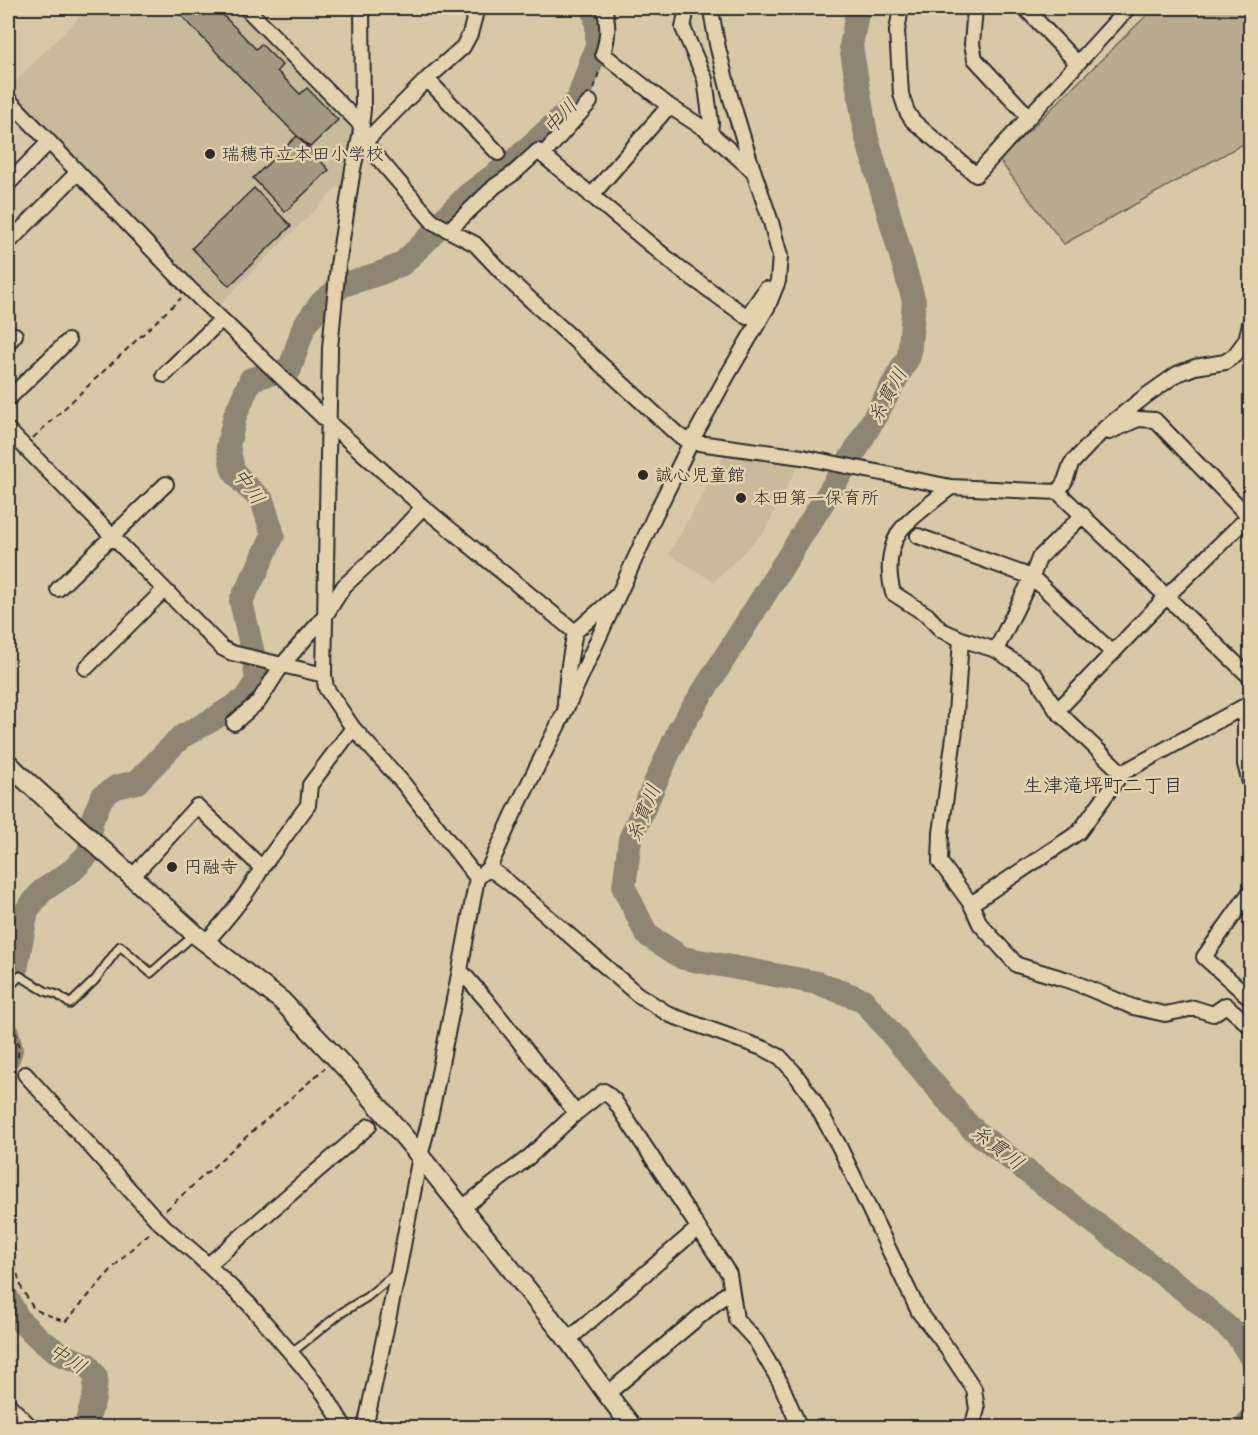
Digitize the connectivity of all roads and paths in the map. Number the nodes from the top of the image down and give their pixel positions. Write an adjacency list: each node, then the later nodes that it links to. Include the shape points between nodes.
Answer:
1 (246, 8): 19 (street)
2 (362, 8): 19 (street)
3 (477, 8): 13 (street, via 464,47)
4 (604, 8): 11 (street, via 608,38)
5 (687, 8): 18 (street, via 683,28 705,79)
6 (713, 8): 23 (street, via 717,44)
7 (901, 8): 17 (street, via 897,31 901,94 907,112 976,175)
8 (975, 8): 17 (street, via 975,58)
9 (1026, 8): 12 (street)
10 (1126, 8): 12 (street)
11 (603, 54): 15 (path); 16 (street)
12 (1077, 63): 17 (street)
13 (427, 79): 19 (street); 21 (street)
14 (8, 99): 20 (street)
15 (590, 102): 22 (street)
16 (669, 106): 18 (street); 26 (street)
17 (1029, 117)
18 (710, 134): 23 (street)
19 (362, 135): 27 (street, via 433,222); 36 (street, via 338,265)
20 (49, 142): 24 (street); 25 (street)
21 (498, 153)
22 (543, 155): 26 (street); 27 (street, via 538,151)
23 (753, 171): 30 (street, via 780,256)
24 (78, 172): 28 (street); 29 (street)
25 (8, 184)
26 (591, 196): 30 (street, via 680,269 747,317 766,289)
27 (449, 230): 39 (street, via 475,244 510,281 678,435)
28 (8, 243)
29 (190, 289): 31 (street); 40 (path)
30 (773, 292): 39 (street)
31 (221, 320): 34 (street); 36 (street)
32 (1251, 324): 38 (street, via 1236,355 1225,362 1177,374)
33 (68, 341): 35 (street)
34 (164, 375)
35 (8, 399)
36 (328, 422): 45 (street); 55 (street)
37 (8, 430): 40 (street)
38 (1096, 438): 44 (street, via 1071,464); 47 (street, via 1138,419 1155,420)
39 (691, 442): 43 (street, via 802,457); 53 (street)
40 (24, 447): 41 (path); 49 (street)
41 (8, 463)
42 (166, 484): 49 (street)
43 (951, 488): 44 (street); 57 (street, via 898,533 890,559 890,579 893,593 927,615 940,630)
44 (1058, 492): 46 (street)
45 (423, 507): 55 (street, via 344,586); 56 (street)
46 (1083, 515): 50 (street, via 1039,558); 54 (street)
47 (1250, 517): 54 (street)
48 (918, 536): 50 (street)
49 (112, 537): 51 (street); 52 (street)
50 (1032, 577): 58 (street); 59 (street)
51 (58, 589)
52 (164, 590): 60 (street, via 222,648); 61 (street)
53 (619, 594): 56 (street); 65 (street)
54 (1167, 596): 59 (street); 63 (street)
55 (325, 616): 60 (street); 62 (street)
56 (575, 632): 65 (street)
57 (961, 639): 58 (street); 77 (street, via 940,862)
58 (996, 650): 66 (street, via 1035,675)
59 (1113, 653): 66 (street)
60 (282, 665): 62 (street); 67 (street, via 260,701)
61 (86, 668)
62 (324, 675): 68 (street, via 326,688)
63 (1251, 677)
64 (1248, 704): 70 (street); 71 (street, via 1245,764)
65 (565, 711): 73 (street)
66 (1057, 711): 70 (street)
67 (234, 723)
68 (353, 728): 72 (street, via 310,785 308,805); 75 (street)
69 (8, 763): 74 (street)
70 (1122, 773): 77 (street, via 1079,832)
71 (1251, 783)
72 (262, 868): 74 (street, via 197,806); 78 (street, via 225,922)
73 (489, 868): 75 (street); 109 (street, via 637,994 669,1015 765,1049 794,1071 839,1146 919,1312 974,1389 977,1409)
74 (132, 877): 78 (street)
75 (477, 878): 79 (street)
76 (1251, 892): 81 (street, via 1204,957)
77 (971, 904): 82 (street, via 980,924 1017,965 1071,981 1133,1007 1165,1014 1194,1008 1213,1014)
78 (200, 938): 80 (lane, via 151,973 120,946 95,980 70,1004 20,976); 86 (street, via 282,1001)
79 (460, 970): 88 (street); 90 (street)
80 (8, 988)
81 (1251, 998)
82 (1226, 1005): 83 (street); 85 (street)
83 (1251, 1012)
84 (8, 1023): 87 (path, via 19,1041 18,1066)
85 (1251, 1026)
86 (336, 1058): 90 (street); 93 (path, via 238,1144)
87 (25, 1074): 93 (street)
88 (576, 1113): 91 (street, via 529,1157); 94 (street, via 604,1091 614,1100)
89 (369, 1126): 97 (street)
90 (420, 1156): 91 (street); 98 (street)
91 (462, 1208): 100 (street)
92 (8, 1212): 95 (path)
93 (159, 1221): 95 (path, via 65,1322 34,1309 22,1289); 97 (street)
94 (698, 1228): 99 (street, via 729,1274); 100 (street)
95 (14, 1252): 96 (path)
96 (8, 1253)
97 (208, 1265): 101 (street, via 249,1304)
98 (398, 1272): 101 (lane); 106 (street)
99 (731, 1290): 102 (street); 108 (street, via 736,1319 756,1341 780,1382)
100 (568, 1340): 102 (street)
101 (291, 1353): 105 (street, via 325,1395)
102 (607, 1394): 107 (street)
103 (8, 1404): 104 (street)
104 (32, 1428)
105 (345, 1428)
106 (365, 1428)
107 (633, 1428)
108 (798, 1428)
109 (972, 1428)

